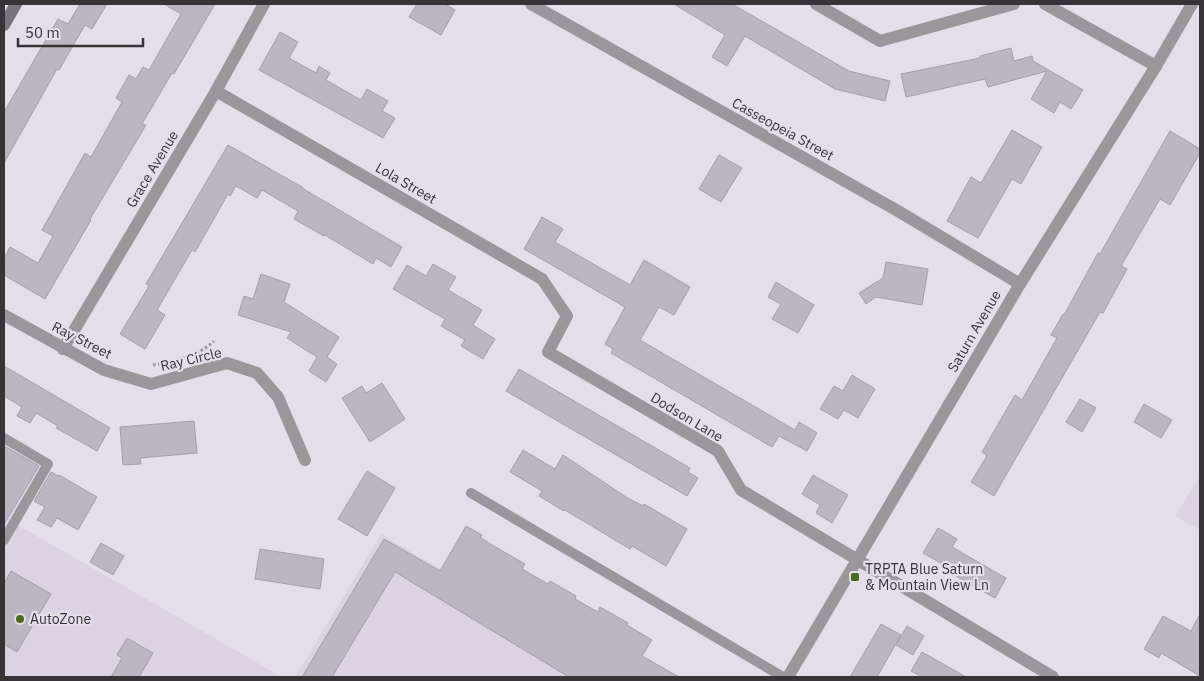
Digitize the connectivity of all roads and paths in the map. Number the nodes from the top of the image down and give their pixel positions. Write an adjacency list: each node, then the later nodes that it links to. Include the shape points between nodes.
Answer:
1 (16, 4): 8 (main road)
2 (264, 4): 10 (street, Grace Avenue)
3 (531, 4): 11 (street, Casseopeia Street, via 898,211)
4 (816, 4): 5 (street, via 880,41)
5 (1014, 4)
6 (1045, 4): 9 (street)
7 (1192, 4): 9 (street, Saturn Avenue)
8 (4, 25)
9 (1156, 66): 11 (street, Saturn Avenue)
10 (216, 91): 13 (street, Lola Street, via 542,279); 15 (street, Grace Avenue)
11 (1020, 284): 22 (street, Saturn Avenue)
12 (4, 314): 15 (street, Ray Street)
13 (567, 316): 22 (street, Dodson Lane, via 548,352 718,451 741,490)
14 (214, 341): 16 (path, via 204,350)
15 (63, 349): 17 (street, Ray Street, via 104,370)
16 (153, 365)
17 (151, 384): 19 (street, Ray Circle, via 227,363 256,373 278,398)
18 (4, 438): 21 (lane, via 48,464)
19 (305, 460)
20 (471, 494): 23 (lane)
21 (4, 540)
22 (856, 560): 24 (street, Saturn Avenue); 25 (street)
23 (783, 677)
24 (788, 677)
25 (1052, 677)

